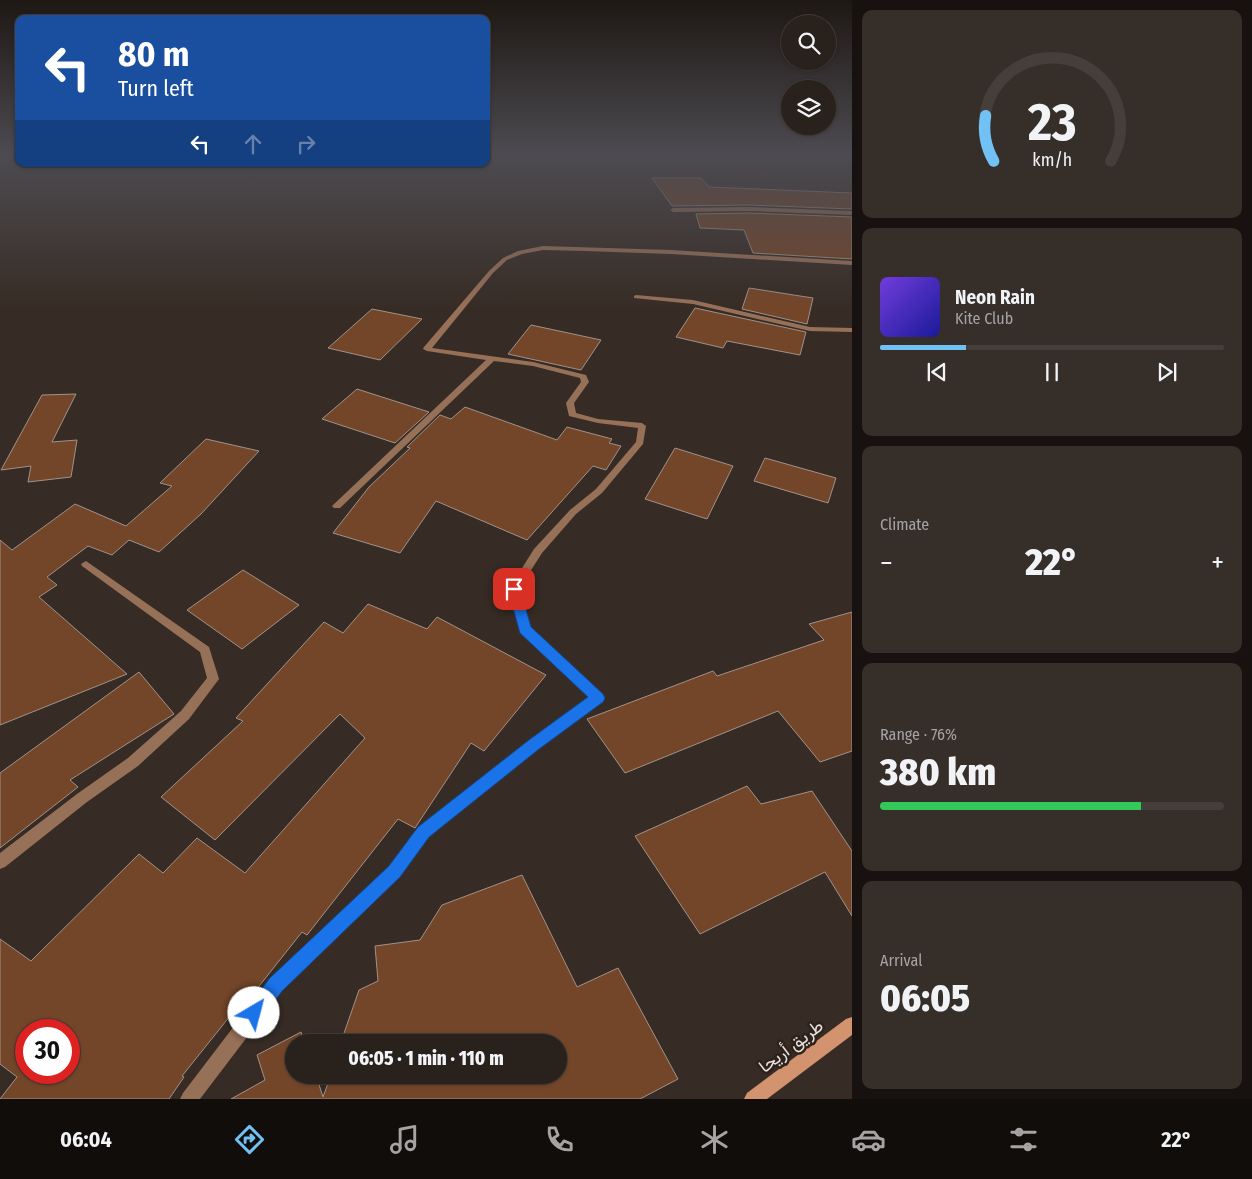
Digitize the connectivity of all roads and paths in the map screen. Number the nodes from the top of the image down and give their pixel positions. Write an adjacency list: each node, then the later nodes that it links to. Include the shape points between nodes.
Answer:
1 (673, 210): 2 (street)
2 (852, 213)
3 (852, 264): 6 (street, via 633,250 543,248 520,252 491,272 427,349)
4 (636, 297): 5 (street, via 693,302 810,329)
5 (852, 330)
6 (492, 358): 7 (street); 11 (street, via 533,364 583,377 584,382 570,403 572,414 598,421 642,426 640,442 599,491 573,512 538,551 514,589 525,630 598,698 424,832 394,872 276,985)
7 (338, 506)
8 (86, 564): 9 (street, via 204,650 213,679 186,715 134,762)
9 (0, 862)
10 (852, 1025): 12 (main road, طريق أريحا)
11 (189, 1099)
12 (754, 1099)

